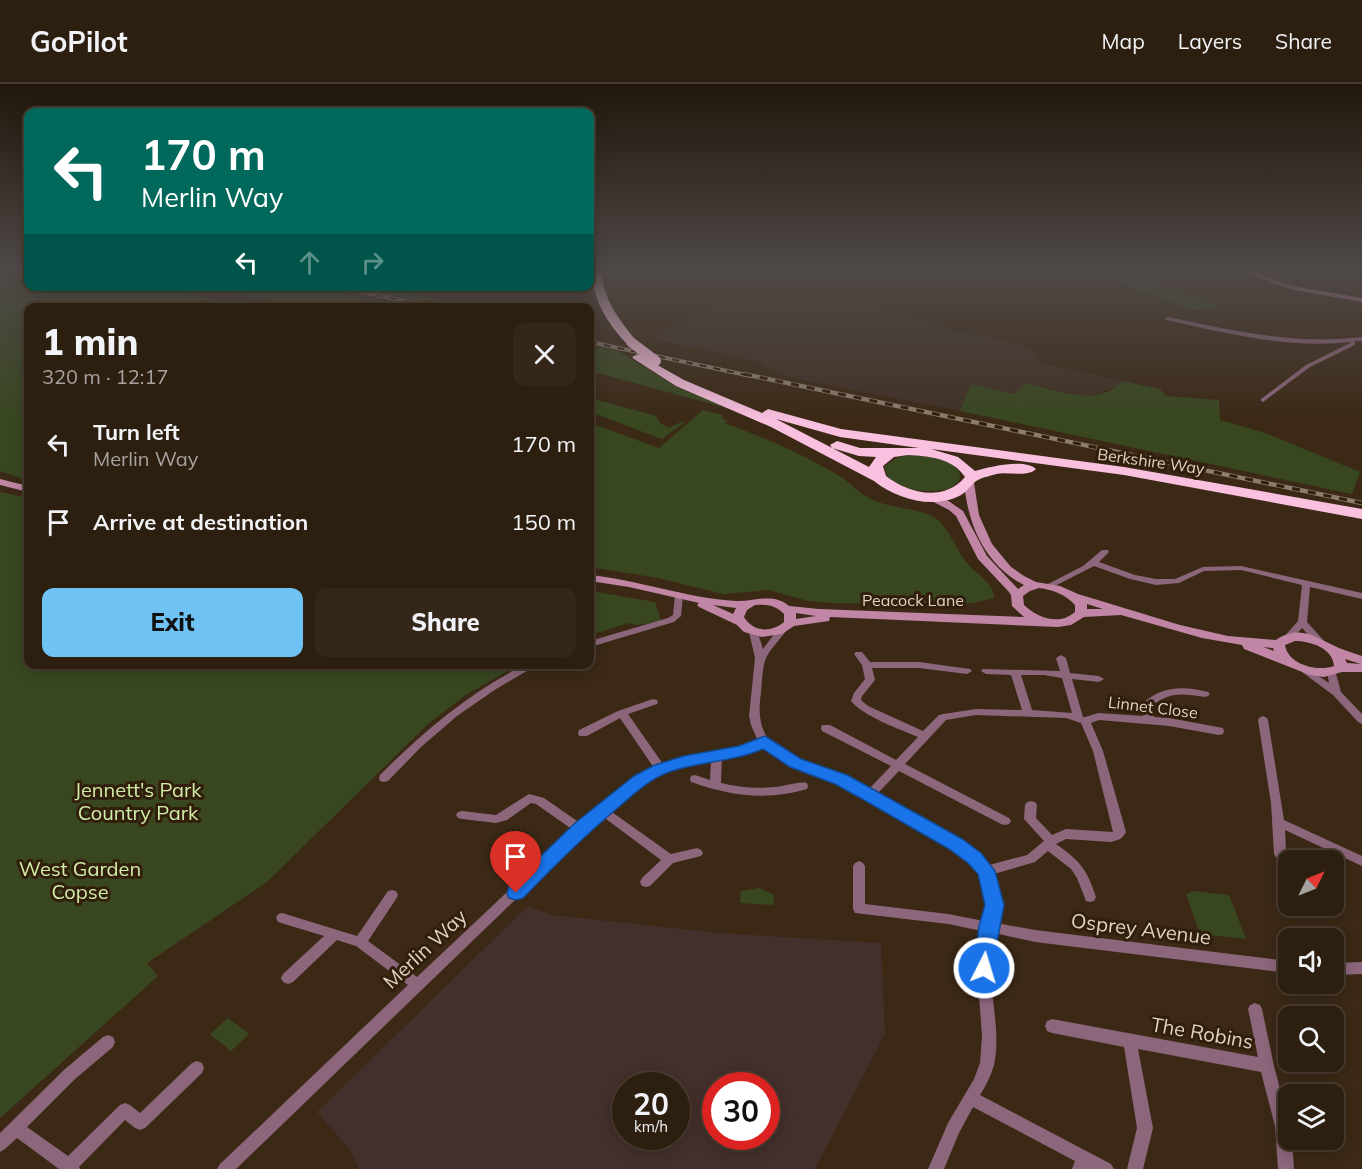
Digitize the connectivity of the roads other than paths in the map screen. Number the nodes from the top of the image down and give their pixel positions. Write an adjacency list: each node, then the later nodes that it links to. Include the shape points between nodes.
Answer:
1 (603, 321): 10 (highway, via 638,357 680,383 776,424)
2 (612, 321): 7 (highway, bridge, via 631,342 656,361 700,386)
3 (1177, 321): 5 (street, via 1284,340)
4 (1362, 339): 5 (street)
5 (1352, 340): 6 (street, via 1353,344 1308,366)
6 (1263, 399)
7 (768, 413): 8 (highway, via 846,449); 14 (highway, via 840,433 1124,471)
8 (891, 453): 9 (highway, Berkshire Way); 10 (highway, via 877,463)
9 (933, 454): 11 (highway, via 964,466); 14 (highway, Berkshire Way)
10 (879, 478): 15 (highway, via 899,491)
11 (971, 480): 15 (highway, Berkshire Way, via 952,495); 17 (highway, Berkshire Way, via 1003,468 1052,472 1178,488); 23 (street, via 974,513 992,553 1008,571)
12 (0, 482): 13 (street)
13 (24, 488)
14 (1247, 493): 16 (highway, Berkshire Way)
15 (929, 497): 28 (street, via 960,513 983,558)
16 (1362, 514)
17 (1362, 521)
18 (1105, 552): 19 (street)
19 (1095, 563): 20 (street); 22 (street, via 1156,582 1176,581 1218,567 1241,568)
20 (1069, 578): 24 (street); 25 (street, via 1067,584)
21 (594, 579): 26 (street)
22 (1306, 584): 27 (street); 37 (street)
23 (1035, 586): 24 (street); 28 (street, Peacock Lane, via 1026,588)
24 (1048, 586): 25 (street)
25 (1072, 595): 31 (street, via 1081,604); 32 (street)
26 (682, 596): 29 (street); 35 (street); 42 (street, via 671,620)
27 (1362, 597)
28 (1017, 598): 34 (street, Peacock Lane, via 1005,611); 36 (street, via 1021,609)
29 (746, 605): 30 (street, via 767,601); 35 (street, via 739,613)
30 (787, 609): 33 (street, Peacock Lane); 38 (street, via 792,618)
31 (1081, 613): 32 (street); 36 (street, Peacock Lane, via 1069,621)
32 (1127, 614): 41 (street)
33 (844, 616): 34 (street, Peacock Lane); 38 (street, Peacock Lane)
34 (982, 617): 36 (street, Peacock Lane)
35 (740, 622): 39 (street)
36 (1047, 622)
37 (1302, 622): 40 (street); 43 (street)
38 (786, 627): 39 (street, via 768,633); 46 (street)
39 (754, 632): 46 (street)
40 (1283, 641): 41 (street); 43 (street, via 1301,638); 47 (street, via 1279,652)
41 (1238, 642): 47 (street)
42 (594, 643)
43 (1326, 646): 48 (street); 53 (street, via 1341,660)
44 (859, 654): 49 (street)
45 (1061, 658): 57 (street)
46 (760, 660): 72 (street, via 754,708 755,722)
47 (1287, 660): 52 (street)
48 (1362, 660)
49 (867, 665): 54 (street, via 919,665); 71 (street, via 870,680 856,701)
50 (1362, 668): 53 (street)
51 (525, 669): 76 (street, via 457,709)
52 (1305, 670): 53 (street); 59 (street)
53 (1336, 670): 59 (street)
54 (967, 671)
55 (986, 671): 56 (street)
56 (1015, 672): 57 (street); 63 (street)
57 (1067, 675): 58 (street); 64 (street)
58 (1099, 679)
59 (1336, 693): 66 (street)
60 (1205, 694): 67 (street, via 1174,690 1158,694 1147,705)
61 (653, 702): 62 (street)
62 (622, 713): 70 (street); 75 (street)
63 (1028, 713): 64 (street, Linnet Close); 71 (street, Linnet Close, via 956,713 943,717)
64 (1081, 719): 67 (street, Linnet Close, via 1098,716); 87 (street, via 1098,751 1120,832 1111,837 1073,833)
65 (1263, 720): 85 (street)
66 (1362, 720)
67 (1149, 721): 69 (street, Linnet Close)
68 (826, 729): 74 (street)
69 (1219, 731)
70 (584, 733)
71 (924, 736): 74 (street, Linnet Close)
72 (765, 742): 73 (street, Merlin Way); 80 (street, via 795,763 841,779)
73 (717, 757): 75 (street, Merlin Way); 78 (street)
74 (898, 765): 80 (street, Linnet Close); 84 (street)
75 (661, 769): 82 (street, Merlin Way)
76 (384, 778)
77 (695, 779): 78 (street)
78 (715, 786): 79 (street, via 752,794)
79 (803, 786)
80 (870, 795): 93 (street, via 955,844)
81 (1031, 805): 87 (street, via 1030,819)
82 (602, 810): 86 (street, Merlin Way); 90 (street)
83 (462, 815): 86 (street, via 496,819 529,798 540,801)
84 (1005, 821)
85 (1280, 823): 88 (street); 91 (street)
86 (580, 829): 105 (street, Merlin Way)
87 (1050, 843): 93 (street, via 1031,859); 96 (street, via 1078,867)
88 (1280, 850)
89 (697, 853): 90 (street)
90 (669, 859): 94 (street)
91 (1362, 861)
92 (859, 866): 98 (street, Osprey Avenue, via 859,909)
93 (986, 871): 98 (street, via 994,905)
94 (646, 882)
95 (392, 895): 100 (street)
96 (1090, 897)
97 (282, 918): 99 (street)
98 (989, 926): 101 (street, Osprey Avenue, via 1035,936); 112 (street, via 984,981 989,1047 981,1083)
99 (335, 934): 100 (street); 104 (street)
100 (360, 942): 105 (street)
101 (1278, 967)
102 (1362, 968): 103 (street)
103 (1344, 969)
104 (288, 978)
105 (418, 985): 117 (street, Merlin Way)
106 (1255, 1009): 110 (street, The Robins)
107 (1052, 1026): 108 (street, The Robins)
108 (1130, 1041): 110 (street, The Robins); 120 (street, The Robins, via 1145,1128)
109 (108, 1042): 113 (street, via 70,1074)
110 (1267, 1066): 121 (street, The Robins, via 1283,1126)
111 (197, 1068): 116 (street, via 140,1123 126,1110)
112 (971, 1098): 115 (street); 118 (street)
113 (21, 1132): 114 (street); 116 (street)
114 (0, 1144)
115 (1082, 1163): 119 (street)
116 (70, 1168)
117 (225, 1169)
118 (936, 1169)
119 (1106, 1169)
120 (1135, 1169)
121 (1286, 1169)

